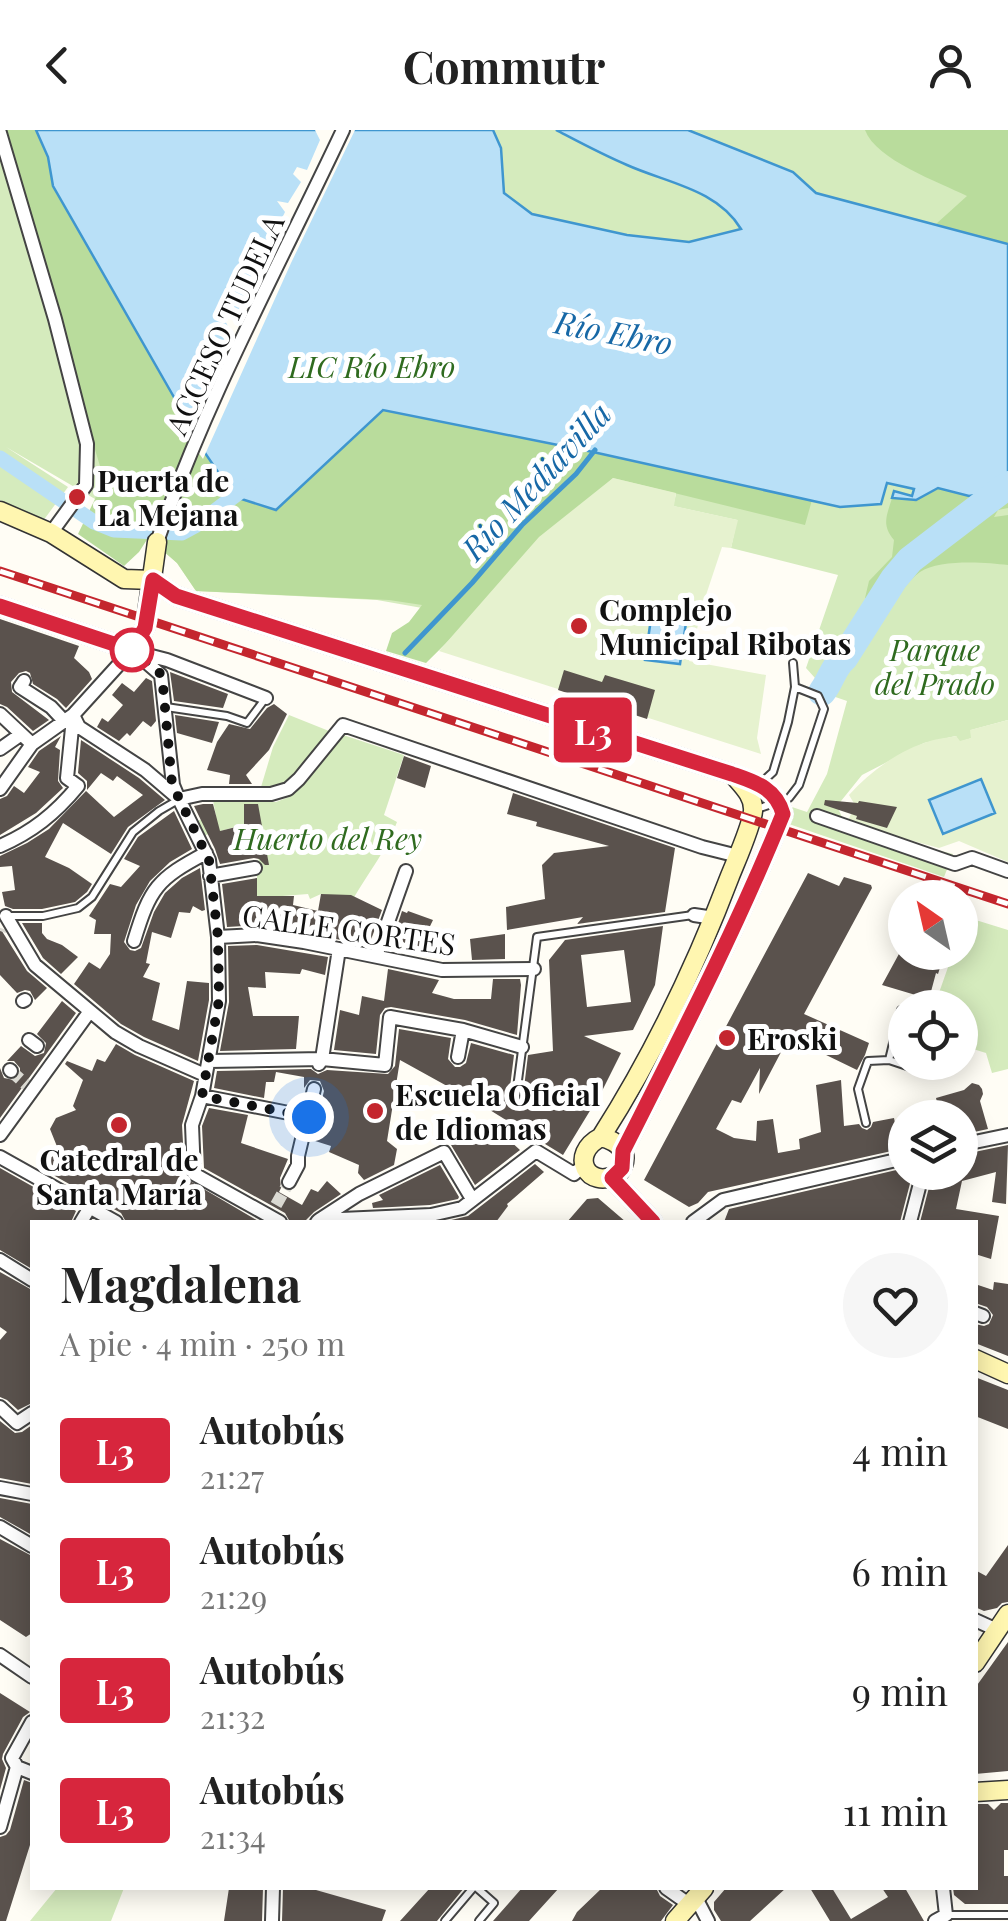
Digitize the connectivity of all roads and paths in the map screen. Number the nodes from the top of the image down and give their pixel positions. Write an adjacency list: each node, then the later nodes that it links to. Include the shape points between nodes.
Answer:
1 (343, 130): 5 (street, ACCESO TUDELA, via 202,424)
2 (0, 133): 4 (street, via 87,444 86,485)
3 (0, 510): 4 (main road)
4 (56, 525): 6 (main road, via 124,579)
5 (158, 542): 6 (main road)
6 (153, 580): 8 (main road, via 145,628); 19 (main road, via 176,596 732,774)
7 (0, 606): 8 (main road)
8 (132, 650): 12 (street); 13 (street, via 162,675); 15 (street)
9 (793, 663): 11 (lane)
10 (24, 681): 15 (street, via 20,688)
11 (795, 687): 19 (lane, via 773,772); 21 (lane, via 818,696 824,709 799,785)
12 (264, 701): 13 (lane, via 247,723)
13 (164, 707): 20 (street)
14 (0, 714): 16 (street)
15 (69, 719): 16 (street); 20 (street); 23 (street, via 67,778 78,786 52,816)
16 (26, 740): 17 (street); 18 (street)
17 (0, 750)
18 (0, 789)
19 (754, 795): 21 (main road); 25 (main road)
20 (179, 799): 24 (street); 25 (street, via 288,789 343,725); 31 (lane, via 133,832 92,898 78,908)
21 (778, 802): 54 (main road, via 783,814 760,873)
22 (818, 816): 27 (street, via 955,864 972,858)
23 (0, 846)
24 (206, 853): 29 (street); 34 (street, via 148,897)
25 (738, 856): 32 (main road)
26 (254, 868): 29 (street)
27 (1008, 870)
28 (406, 871): 36 (street)
29 (210, 876): 33 (street)
30 (694, 915): 32 (street); 37 (lane, via 538,937)
31 (2, 916): 38 (street, via 36,964)
32 (714, 918): 52 (main road, via 653,1051)
33 (218, 937): 35 (street, CALLE CORTES, via 258,936); 44 (street, via 219,1000)
34 (134, 940)
35 (340, 950): 36 (street, CALLE CORTES); 43 (street)
36 (376, 956): 37 (street, CALLE CORTES, via 442,970)
37 (534, 968): 40 (lane)
38 (90, 1012): 44 (street, via 126,1039); 50 (street)
39 (463, 1030): 40 (street); 41 (street); 43 (street, via 390,1017 385,1065)
40 (522, 1046): 47 (lane)
41 (458, 1057)
42 (888, 1060): 49 (lane, via 868,1061 858,1089)
43 (320, 1062): 44 (street)
44 (207, 1068): 46 (street)
45 (314, 1089): 48 (street)
46 (202, 1096): 48 (street); 63 (street, via 192,1125 194,1174)
47 (515, 1104)
48 (309, 1117): 59 (street)
49 (866, 1123)
50 (2, 1125)
51 (1008, 1135): 53 (street)
52 (601, 1137): 54 (main road); 57 (main road, via 586,1148)
53 (978, 1141)
54 (623, 1151): 58 (main road, via 622,1168)
55 (0, 1157): 62 (street)
56 (888, 1160): 70 (street, via 723,1200)
57 (579, 1170): 58 (main road); 61 (street, via 536,1151)
58 (612, 1178): 69 (main road)
59 (289, 1182)
60 (919, 1190): 71 (street)
61 (472, 1199): 64 (street); 67 (street, via 444,1152)
62 (90, 1207): 65 (street); 66 (street)
63 (276, 1215)
64 (429, 1219): 68 (street)
65 (81, 1220)
66 (113, 1220)
67 (320, 1220)
68 (374, 1220)
69 (651, 1220)
70 (696, 1220)
71 (911, 1220)
72 (0, 1260): 73 (street)
73 (30, 1279)
74 (978, 1361): 75 (main road)
75 (1008, 1374)
76 (0, 1408): 77 (street, via 17,1423)
77 (30, 1414)
78 (0, 1488): 79 (street)
79 (30, 1494)
80 (0, 1527): 81 (street)
81 (30, 1545)
82 (978, 1621): 83 (street)
83 (1004, 1627): 85 (main road)
84 (0, 1655): 86 (street)
85 (978, 1659)
86 (30, 1676)
87 (30, 1725): 88 (street)
88 (10, 1758): 91 (street)
89 (1008, 1790): 90 (main road)
90 (978, 1792)
91 (4, 1804): 92 (street)
92 (0, 1827)
93 (273, 1890): 100 (street)
94 (473, 1890): 101 (lane)
95 (478, 1890): 102 (lane, via 494,1903)
96 (943, 1890): 99 (street)
97 (694, 1895): 103 (main road); 104 (street)
98 (1008, 1915): 99 (lane)
99 (941, 1918)
100 (272, 1921)
101 (445, 1921)
102 (479, 1921)
103 (675, 1921)
104 (708, 1921)

